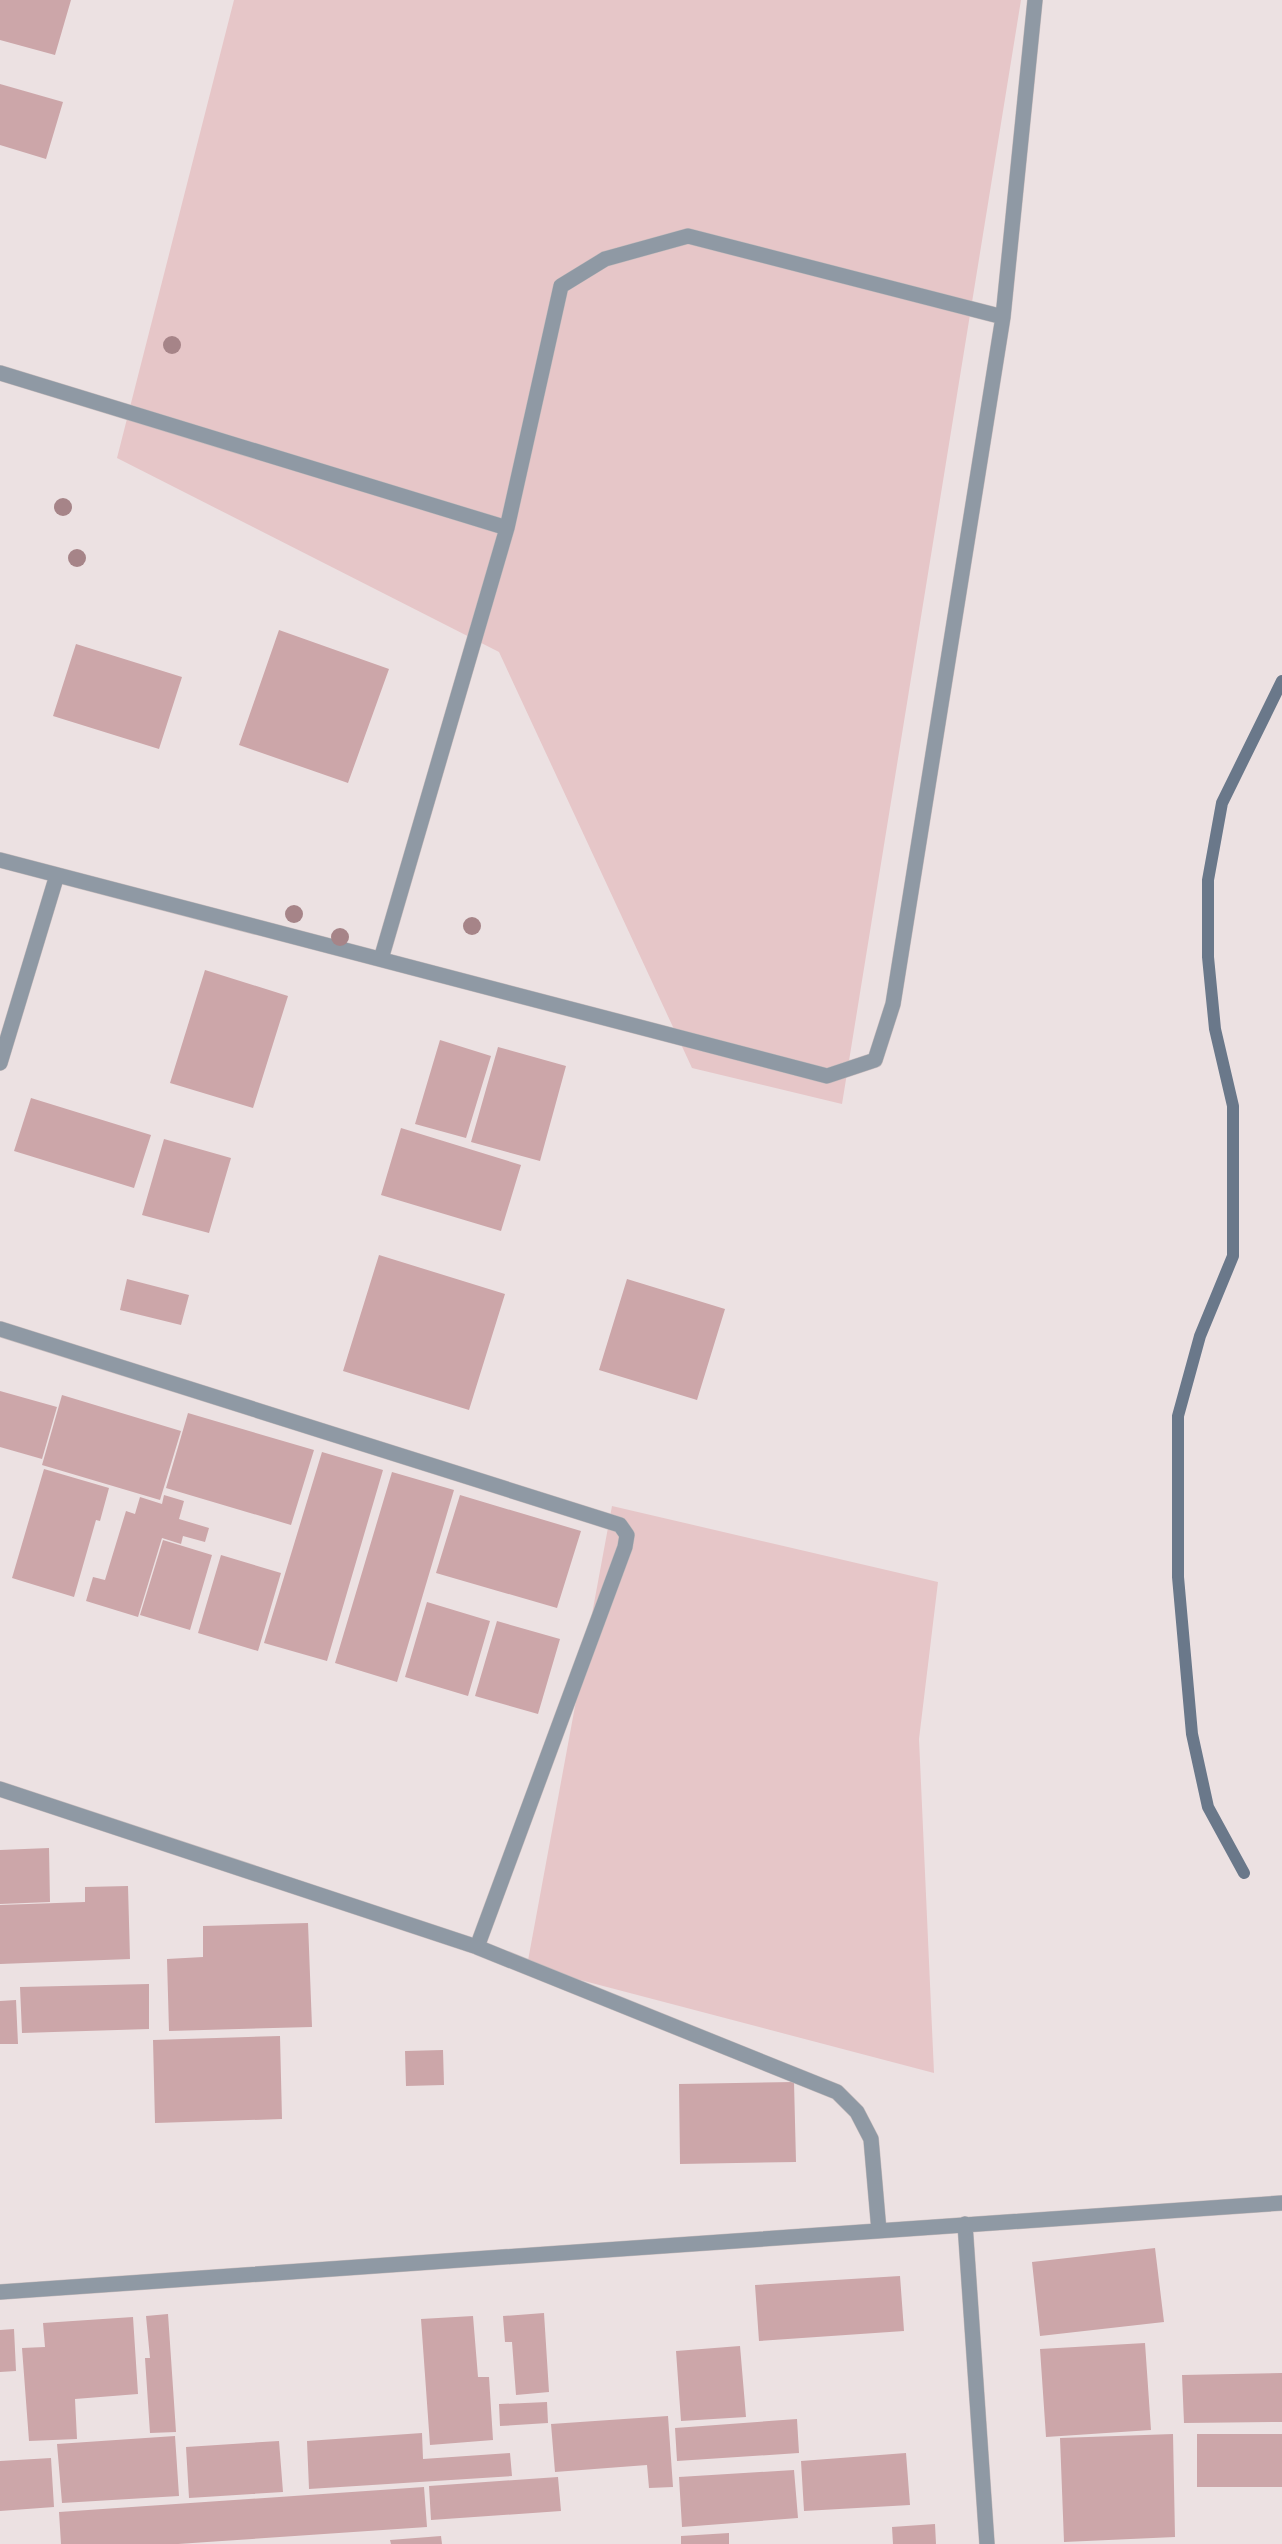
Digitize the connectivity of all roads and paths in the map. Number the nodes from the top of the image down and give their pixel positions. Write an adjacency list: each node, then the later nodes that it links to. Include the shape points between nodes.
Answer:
1 (1035, 0): 2 (street)
2 (1003, 317): 4 (street, via 688,236 605,259 561,286); 7 (street, via 893,1004 875,1060 827,1076)
3 (0, 373): 4 (street)
4 (507, 528): 7 (street)
5 (0, 860): 6 (street)
6 (57, 875): 7 (street); 8 (street)
7 (381, 959)
8 (0, 1063)
9 (0, 1329): 11 (street, via 620,1525 627,1535 625,1547)
10 (0, 1789): 11 (street)
11 (477, 1947): 14 (street, via 837,2092 857,2112 870,2139)
12 (1282, 2203): 13 (street)
13 (965, 2224): 14 (street); 16 (street)
14 (879, 2230): 15 (street)
15 (0, 2292)
16 (987, 2544)

